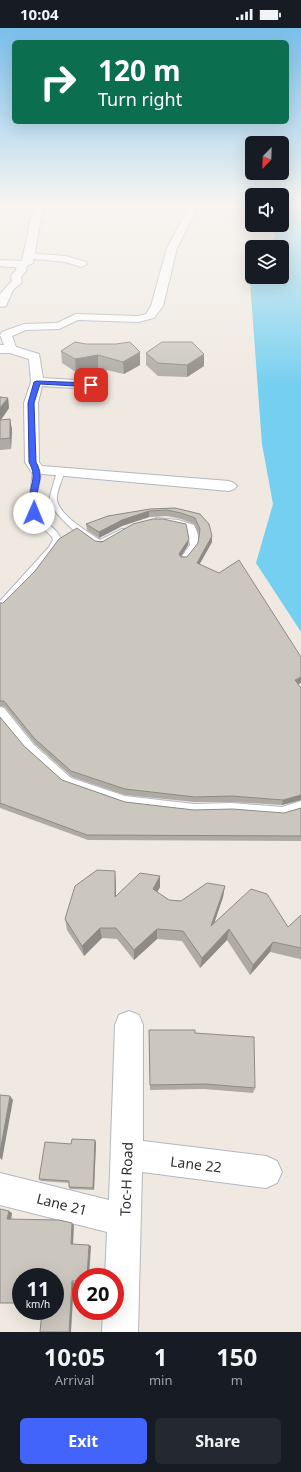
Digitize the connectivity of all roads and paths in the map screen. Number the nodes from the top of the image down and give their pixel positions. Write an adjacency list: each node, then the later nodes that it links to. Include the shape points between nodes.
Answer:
1 (24, 266): 5 (street, via 16,276 17,282 12,284 5,294)
2 (54, 266): 4 (street)
3 (167, 266): 6 (street, via 157,306 150,316 137,322 76,317 59,326 24,327 6,335)
4 (66, 268)
5 (2, 304)
6 (5, 349): 7 (street, via 36,357)
7 (37, 382): 8 (street); 9 (street, via 31,403 32,462)
8 (91, 385)
9 (37, 470): 10 (street); 15 (lane, via 38,479 32,508 57,540 53,548)
10 (60, 472): 11 (street); 13 (lane, via 54,505 65,518 99,544 110,536)
11 (229, 486)
12 (150, 522): 14 (lane, via 178,522 191,527 195,538 193,550)
13 (135, 527)
14 (184, 559)
15 (0, 606)
16 (0, 711): 17 (lane, via 30,748 67,781 125,801 194,809 230,808 282,812)
17 (301, 806)
18 (129, 1025): 19 (street, Toc-H Road)
19 (127, 1155): 20 (street, Lane 22); 22 (street, Toc-H Road)
20 (266, 1172)
21 (0, 1189): 22 (street, Lane 21)
22 (124, 1220): 23 (street, Toc-H Road)
23 (120, 1332)

